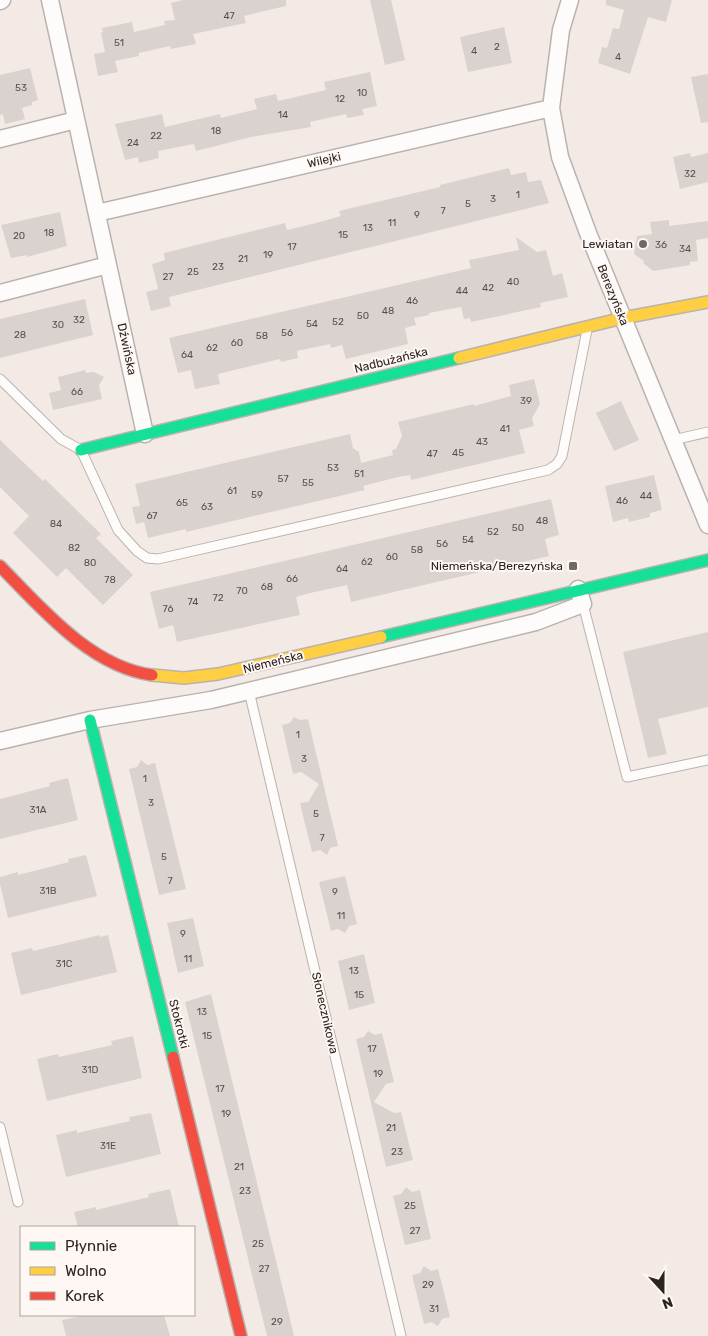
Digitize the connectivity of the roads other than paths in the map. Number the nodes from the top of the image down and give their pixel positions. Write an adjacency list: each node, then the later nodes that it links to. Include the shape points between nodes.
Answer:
1 (50, 0): 4 (street, Dźwińska)
2 (570, 0): 3 (street, Berezyńska, via 561,30)
3 (551, 108): 6 (street, Wilejki); 10 (street, Berezyńska, via 560,157)
4 (76, 120): 5 (street); 6 (street, Dźwińska)
5 (0, 139)
6 (97, 213): 7 (street, Dźwińska)
7 (108, 264): 8 (street); 14 (street, Dźwińska)
8 (0, 293)
9 (708, 302): 10 (street, Nadbużańska)
10 (623, 318): 11 (street, Nadbużańska); 15 (street, Berezyńska)
11 (587, 327): 14 (street, Nadbużańska); 16 (lane, via 562,456 548,470 158,559 147,558 137,551 118,530)
12 (0, 379): 16 (lane, via 60,439)
13 (708, 432): 15 (lane)
14 (145, 434): 16 (street, Nadbużańska)
15 (673, 440): 17 (street, Berezyńska)
16 (82, 450)
17 (708, 525)
18 (708, 560): 20 (street, Niemeńska)
19 (0, 566): 20 (street, Niemeńska, via 85,647 140,674 177,678 231,672)
20 (581, 597): 21 (street, Niemeńska, via 536,622); 24 (lane, via 627,777)
21 (249, 691): 22 (street, Niemeńska); 28 (lane, Słonecznikowa)
22 (90, 720): 23 (street, Niemeńska); 27 (street, Stokrotki)
23 (0, 741)
24 (708, 760)
25 (0, 1127): 26 (lane)
26 (18, 1202)
27 (241, 1336)
28 (401, 1336)

